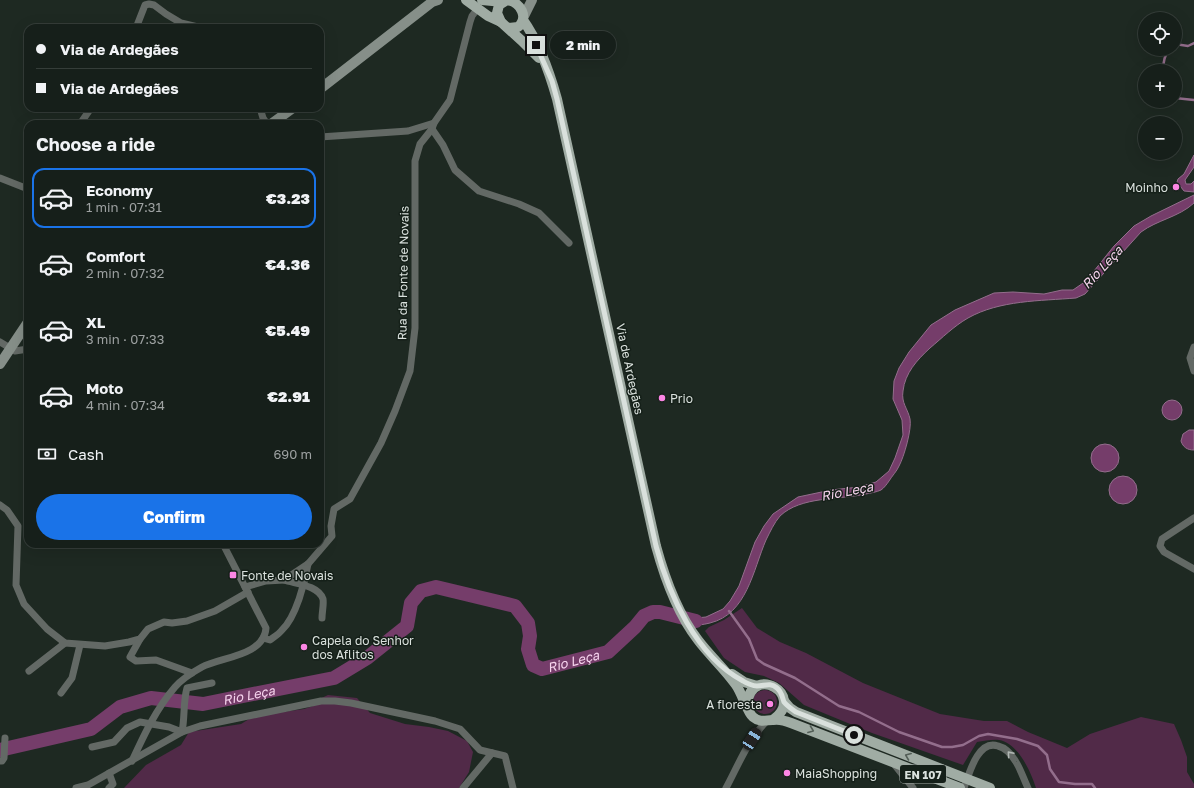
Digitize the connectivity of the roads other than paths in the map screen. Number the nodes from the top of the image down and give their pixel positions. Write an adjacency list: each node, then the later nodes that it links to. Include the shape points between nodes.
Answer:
1 (466, 0): 6 (main road, EN 107)
2 (532, 0): 7 (street)
3 (435, 1): 12 (street)
4 (506, 1): 6 (main road, EN 107); 7 (main road, EN 107, via 516,3 523,11); 10 (main road, via 499,5 497,13)
5 (155, 2): 8 (street, via 145,5); 9 (street, via 166,14)
6 (480, 4): 10 (main road, EN 107, via 488,16); 15 (street, via 470,22 450,100)
7 (524, 18): 10 (main road, via 518,27); 11 (main road, Via de Ardegães / EN 107)
8 (138, 24)
9 (185, 24)
10 (505, 25): 11 (main road, Via de Ardegães / EN 107)
11 (544, 64): 42 (main road, Via de Ardegães / EN 107, via 557,99 662,568 671,593 689,626 698,641)
12 (324, 86)
13 (289, 112): 14 (street)
14 (278, 120)
15 (433, 126): 16 (street, via 408,131); 19 (street, via 455,170 479,191 539,213); 29 (street, Rua da Fonte de Novais, via 420,144 415,162 415,328 410,370 381,443 350,499 334,509 332,536)
16 (324, 137)
17 (0, 178): 18 (street)
18 (24, 187)
19 (569, 242)
20 (24, 328): 23 (street)
21 (0, 342): 23 (street)
22 (1194, 348): 26 (street, via 1190,358)
23 (11, 349): 24 (street); 25 (street)
24 (24, 350)
25 (0, 364)
26 (1194, 371)
27 (0, 505): 40 (street, via 11,514 18,526 16,585 24,604 47,629)
28 (1194, 518): 33 (street, via 1162,539 1160,546 1164,552)
29 (324, 545)
30 (225, 548): 36 (street)
31 (322, 548): 32 (street, Rua da Fonte de Novais)
32 (308, 564): 34 (street, Rua da Fonte de Novais); 35 (street, Rua da Fonte de Novais)
33 (1194, 569)
34 (284, 580): 35 (street, Rua da Fonte de Novais); 36 (street, Rua da Fonte de Novais, via 266,581)
35 (303, 585): 37 (street, via 318,591 323,599); 38 (street, via 292,615 283,630 270,640)
36 (246, 590): 38 (street, via 266,628); 39 (street, Rua da Fonte de Novais, via 215,611 187,622 164,622 148,629)
37 (322, 618)
38 (263, 638): 44 (street, via 253,648)
39 (140, 639): 41 (street, via 105,646); 44 (street, via 130,656 136,661 156,660)
40 (65, 643): 41 (street); 43 (street)
41 (80, 645): 47 (street, via 72,678)
42 (721, 667): 46 (main road, Via de Ardegães / EN 107, via 744,682); 49 (main road, Via de Ardegães / EN 107, via 737,686)
43 (29, 671)
44 (192, 673): 56 (street, via 176,686 148,727)
45 (212, 684): 51 (street, via 187,688)
46 (757, 686): 48 (main road, Via de Ardegães / EN 107, via 772,685 782,694); 49 (main road, via 751,690)
47 (61, 693)
48 (784, 702): 50 (main road, via 780,715); 67 (main road, Via de Ardegães / EN 107, one-way to 48, via 796,712)
49 (747, 704): 50 (main road, Via de Ardegães / EN 107, via 748,711 753,717)
50 (770, 720): 57 (main road, Via de Ardegães / EN 107, one-way to 57, via 791,723); 64 (street, via 752,739)
51 (182, 732): 53 (street, via 140,722 127,728 114,742); 54 (street, via 285,708 335,701 448,725 460,730 480,750); 56 (street)
52 (5, 738): 55 (street)
53 (92, 747)
54 (492, 753): 62 (street); 63 (street, via 505,756)
55 (2, 759)
56 (132, 761): 58 (street)
57 (893, 762): 59 (main road, Via de Ardegães / EN 107); 65 (street)
58 (109, 773): 60 (street, via 88,785); 61 (street, via 113,784)
59 (957, 787)
60 (76, 788)
61 (109, 788)
62 (463, 788)
63 (513, 788)
64 (726, 788)
65 (913, 788)
66 (964, 788): 68 (street, one-way to 66, via 1017,762 1006,749 996,745 986,747 979,754 971,767)
67 (990, 788)
68 (1028, 788)

